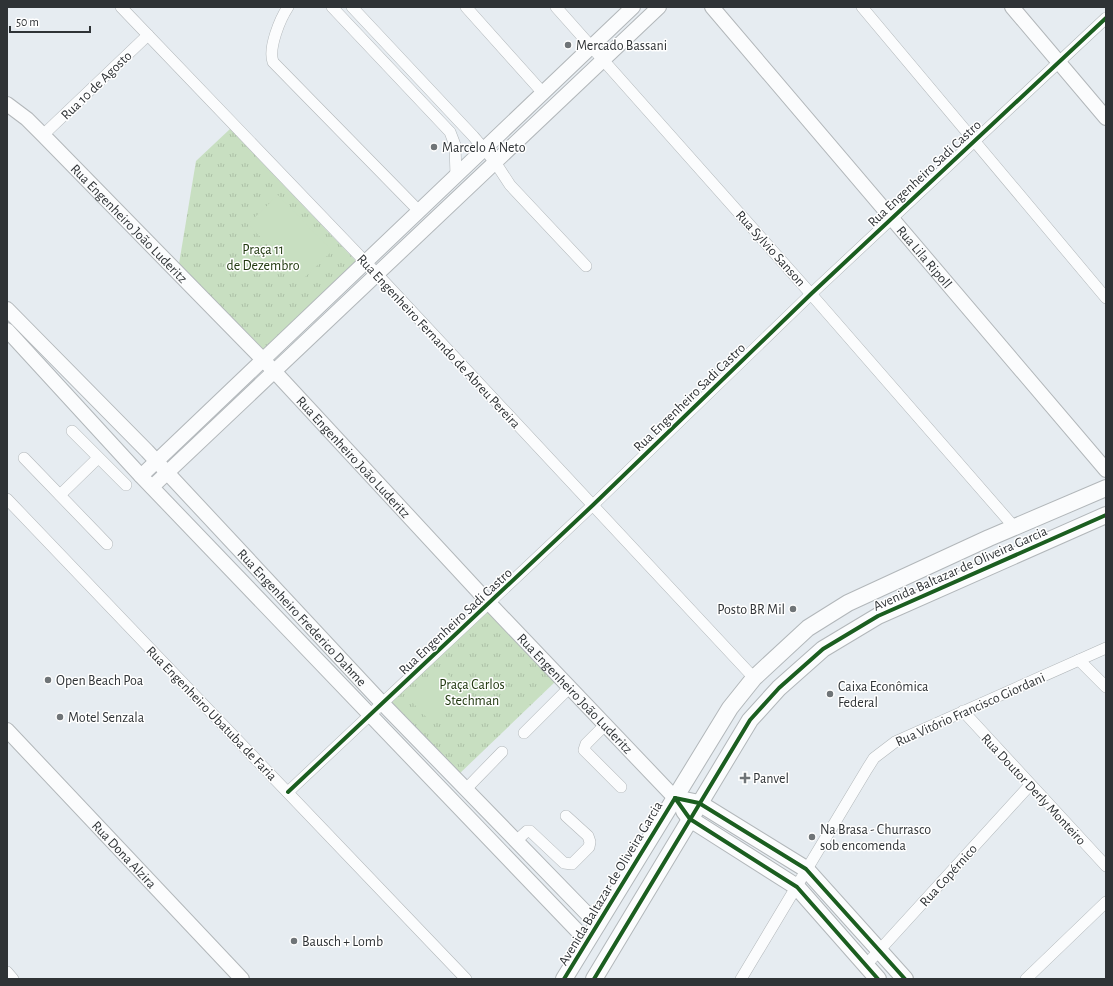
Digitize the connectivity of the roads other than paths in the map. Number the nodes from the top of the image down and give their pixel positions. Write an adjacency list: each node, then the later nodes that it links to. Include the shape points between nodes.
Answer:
1 (121, 7): 13 (street, Rua Engenheiro Fernando de Abreu Pereira)
2 (288, 7): 25 (street, via 279,25 271,53 273,62)
3 (332, 7): 24 (street, via 450,132 455,145)
4 (352, 7): 22 (street)
5 (466, 7): 17 (street)
6 (556, 7): 14 (street, Rua Sylvio Sanson)
7 (633, 7): 14 (street)
8 (659, 7): 15 (street)
9 (712, 7): 26 (street, Rua Lila Ripoll)
10 (862, 7): 21 (street)
11 (1012, 7): 16 (street)
12 (1106, 18): 16 (street, Rua Engenheiro Sadi Castro)
13 (148, 35): 20 (street, Rua 10 de Agosto); 27 (street, Rua Engenheiro Fernando de Abreu Pereira)
14 (591, 47): 15 (street, Rua Sylvio Sanson); 17 (street)
15 (603, 60): 23 (street); 30 (street, Rua Sylvio Sanson)
16 (1058, 62): 19 (street); 21 (street, Rua Engenheiro Sadi Castro)
17 (543, 92): 22 (street)
18 (7, 104): 20 (street, Rua Engenheiro João Luderitz)
19 (1106, 118)
20 (43, 135): 34 (street, Rua Engenheiro João Luderitz)
21 (974, 140): 26 (street, Rua Engenheiro Sadi Castro); 31 (street)
22 (484, 149): 23 (street); 24 (street)
23 (495, 162): 28 (street, via 510,185); 29 (street)
24 (456, 176): 25 (street)
25 (419, 211): 27 (street)
26 (892, 218): 30 (street, Rua Engenheiro Sadi Castro); 42 (street, Rua Lila Ripoll)
27 (366, 262): 29 (street, Rua Engenheiro Fernando de Abreu Pereira); 34 (street)
28 (586, 266)
29 (377, 274): 35 (street); 50 (street, Rua Engenheiro Fernando de Abreu Pereira)
30 (811, 294): 50 (street, Rua Engenheiro Sadi Castro); 52 (street, Rua Sylvio Sanson)
31 (1106, 298)
32 (7, 309): 38 (street, Rua Engenheiro Frederico Dahme)
33 (7, 330): 37 (street, Rua Engenheiro Frederico Dahme)
34 (263, 360): 35 (street, Rua Engenheiro João Luderitz); 41 (street)
35 (274, 371): 44 (street); 54 (street, Rua Engenheiro João Luderitz)
36 (72, 431): 40 (street)
37 (111, 444): 40 (street); 43 (street, Rua Engenheiro Frederico Dahme)
38 (147, 451): 41 (street, Rua Engenheiro Frederico Dahme); 43 (street)
39 (24, 458): 48 (street)
40 (98, 458): 45 (street); 48 (street)
41 (157, 461): 43 (street); 44 (street, Rua Engenheiro Frederico Dahme)
42 (1106, 470)
43 (136, 471): 47 (street, Rua Engenheiro Frederico Dahme)
44 (171, 477): 47 (street); 60 (street, Rua Engenheiro Frederico Dahme)
45 (126, 485)
46 (1106, 488): 52 (main road, Avenida Baltazar de Oliveira Garcia)
47 (156, 491): 62 (street, Rua Engenheiro Frederico Dahme)
48 (60, 495): 53 (street)
49 (7, 499): 70 (street, Rua Engenheiro Ubatuba de Faria)
50 (593, 505): 54 (street, Rua Engenheiro Sadi Castro); 57 (street, Rua Engenheiro Fernando de Abreu Pereira)
51 (1106, 515): 72 (main road, Avenida Baltazar de Oliveira Garcia, via 878,616 823,649 779,688 750,720)
52 (1015, 528): 57 (main road, Avenida Baltazar de Oliveira Garcia, via 848,603 808,628)
53 (107, 544)
54 (489, 603): 58 (street, Rua Engenheiro João Luderitz); 60 (street, Rua Engenheiro Sadi Castro)
55 (1106, 648): 56 (street, Rua Vitório Francisco Giordani)
56 (1079, 660): 59 (street); 61 (street, Rua Vitório Francisco Giordani)
57 (754, 678): 71 (main road, Avenida Baltazar de Oliveira Garcia, via 730,708)
58 (570, 687): 63 (street, Rua Engenheiro João Luderitz); 65 (street)
59 (1106, 687)
60 (383, 704): 62 (street, Rua Engenheiro Sadi Castro); 69 (street, Rua Engenheiro Frederico Dahme)
61 (963, 711): 67 (street, Rua Doutor Derly Monteiro); 77 (street, Rua Vitório Francisco Giordani, via 895,742 874,758)
62 (371, 715): 70 (street, Rua Engenheiro Sadi Castro); 81 (street, Rua Engenheiro Frederico Dahme)
63 (606, 724): 68 (street, via 586,744 584,750); 71 (street, Rua Engenheiro João Luderitz)
64 (7, 730): 86 (street, Rua Dona Alzira)
65 (524, 733)
66 (502, 752): 69 (street)
67 (1030, 785): 76 (street, Rua Doutor Derly Monteiro); 82 (street, Rua Copérnico)
68 (621, 787)
69 (466, 789): 75 (street, Rua Engenheiro Frederico Dahme)
70 (288, 792): 87 (street, Rua Engenheiro Ubatuba de Faria)
71 (675, 798): 72 (main road); 74 (main road, Rua Engenheiro João Luderitz); 80 (main road, Avenida Baltazar de Oliveira Garcia)
72 (699, 803): 74 (main road, Avenida Baltazar de Oliveira Garcia); 77 (main road)
73 (566, 816): 75 (street, via 588,836 590,842 589,847 572,864 564,863 530,831)
74 (690, 819): 78 (main road); 89 (main road, Avenida Baltazar de Oliveira Garcia)
75 (516, 841): 80 (street, Rua Engenheiro Frederico Dahme)
76 (1106, 866)
77 (806, 869): 78 (street, Rua Vitório Francisco Giordani); 82 (main road)
78 (797, 887): 83 (main road); 90 (street, Rua Vitório Francisco Giordani)
79 (1106, 902): 93 (street)
80 (598, 925): 81 (main road, Avenida Baltazar de Oliveira Garcia)
81 (588, 941): 88 (main road, Avenida Baltazar de Oliveira Garcia)
82 (880, 951): 83 (street, Rua Copérnico); 92 (main road)
83 (866, 965): 91 (main road)
84 (7, 972): 85 (street)
85 (14, 979)
86 (242, 979)
87 (466, 979)
88 (564, 979)
89 (594, 979)
90 (741, 979)
91 (878, 979)
92 (905, 979)
93 (1026, 979)

